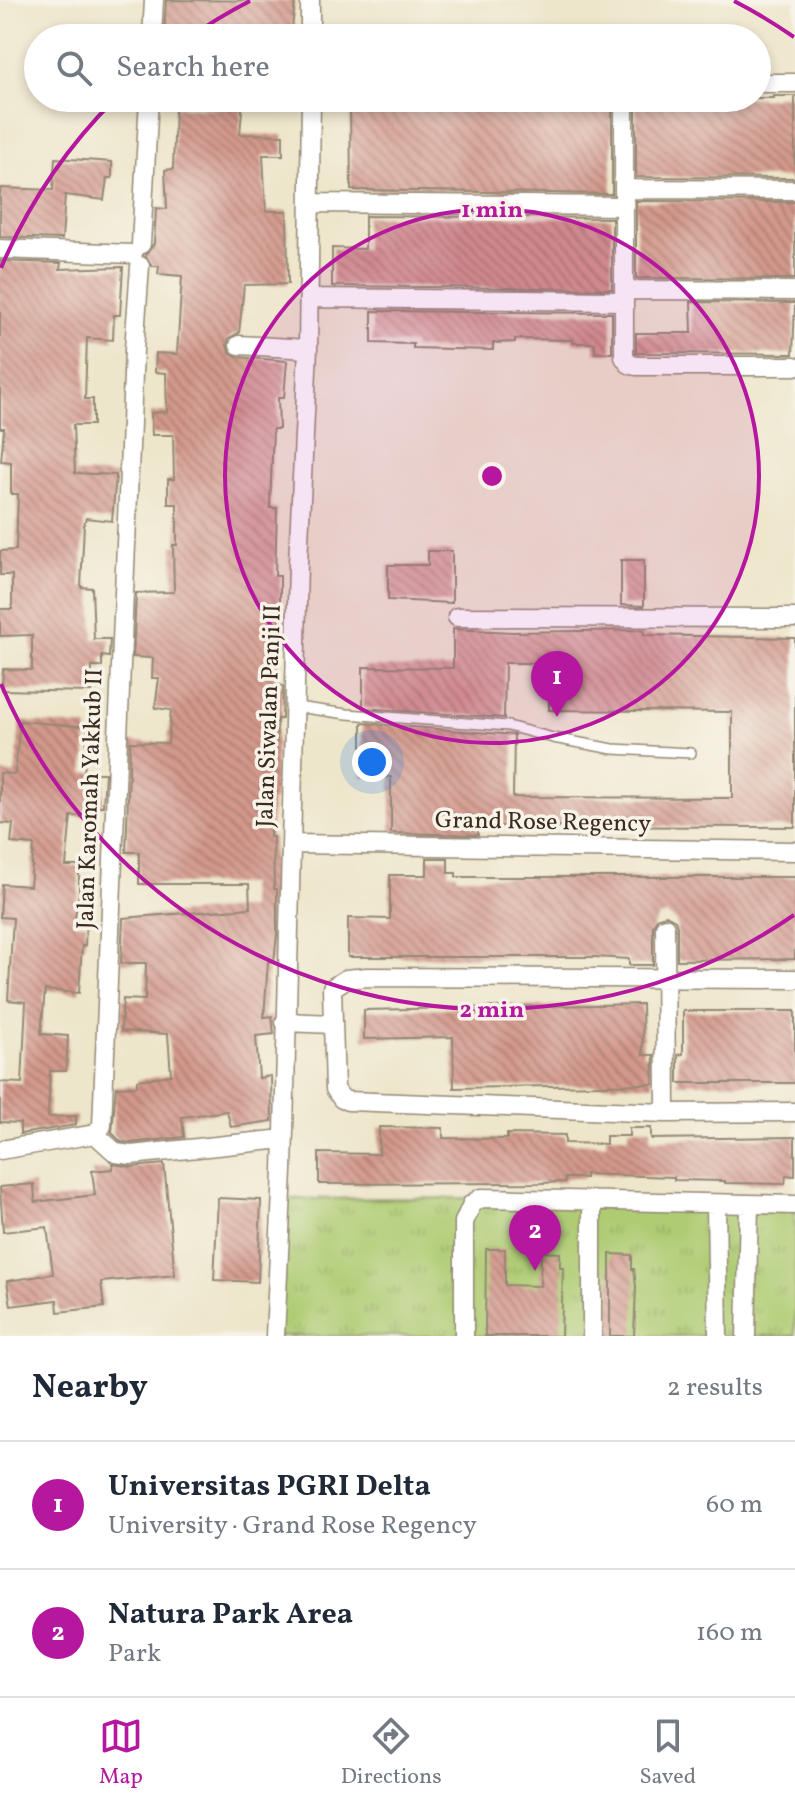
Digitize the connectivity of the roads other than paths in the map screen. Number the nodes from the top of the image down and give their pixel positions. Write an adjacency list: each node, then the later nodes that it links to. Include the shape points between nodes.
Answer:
1 (154, 0): 3 (street)
2 (310, 0): 4 (street)
3 (153, 24)
4 (310, 24)
5 (771, 83): 6 (street)
6 (795, 83)
7 (148, 112): 14 (street, Jalan Karomah Yakkub II)
8 (311, 112): 12 (street, Jalan Siwalan Panji II)
9 (624, 112): 11 (street)
10 (795, 190): 11 (street)
11 (624, 197): 12 (street); 16 (street)
12 (311, 203): 17 (street, Jalan Siwalan Panji II)
13 (0, 249): 14 (street)
14 (138, 255): 34 (street, Jalan Karomah Yakkub II, via 102,1126)
15 (795, 291): 16 (street)
16 (624, 295): 17 (street); 20 (street, via 624,357 629,364)
17 (310, 298): 19 (street, Jalan Siwalan Panji II)
18 (239, 345): 19 (street)
19 (308, 349): 23 (street, Jalan Siwalan Panji II)
20 (795, 366)
21 (457, 617): 22 (street)
22 (795, 618)
23 (296, 707): 24 (lane, via 508,726 613,749); 25 (street, Jalan Siwalan Panji II)
24 (691, 753)
25 (291, 844): 26 (street, Grand Rose Regency); 30 (street, Jalan Siwalan Panji II)
26 (795, 851)
27 (665, 927): 29 (street)
28 (795, 979): 29 (street)
29 (665, 980): 31 (street, via 346,979 332,988); 33 (street)
30 (285, 1022): 31 (street); 35 (street, Jalan Siwalan Panji II)
31 (333, 1024): 33 (street, via 335,1089 348,1101)
32 (795, 1112): 33 (street)
33 (666, 1113)
34 (95, 1134): 35 (street, via 116,1153 131,1155); 36 (street)
35 (283, 1139): 41 (street, Jalan Siwalan Panji II)
36 (0, 1150)
37 (592, 1200): 38 (street); 42 (street, via 481,1198 472,1204 464,1222); 43 (street)
38 (716, 1204): 39 (street); 44 (street)
39 (749, 1205): 40 (street); 45 (street)
40 (795, 1205)
41 (275, 1336)
42 (464, 1336)
43 (592, 1336)
44 (718, 1336)
45 (746, 1336)

